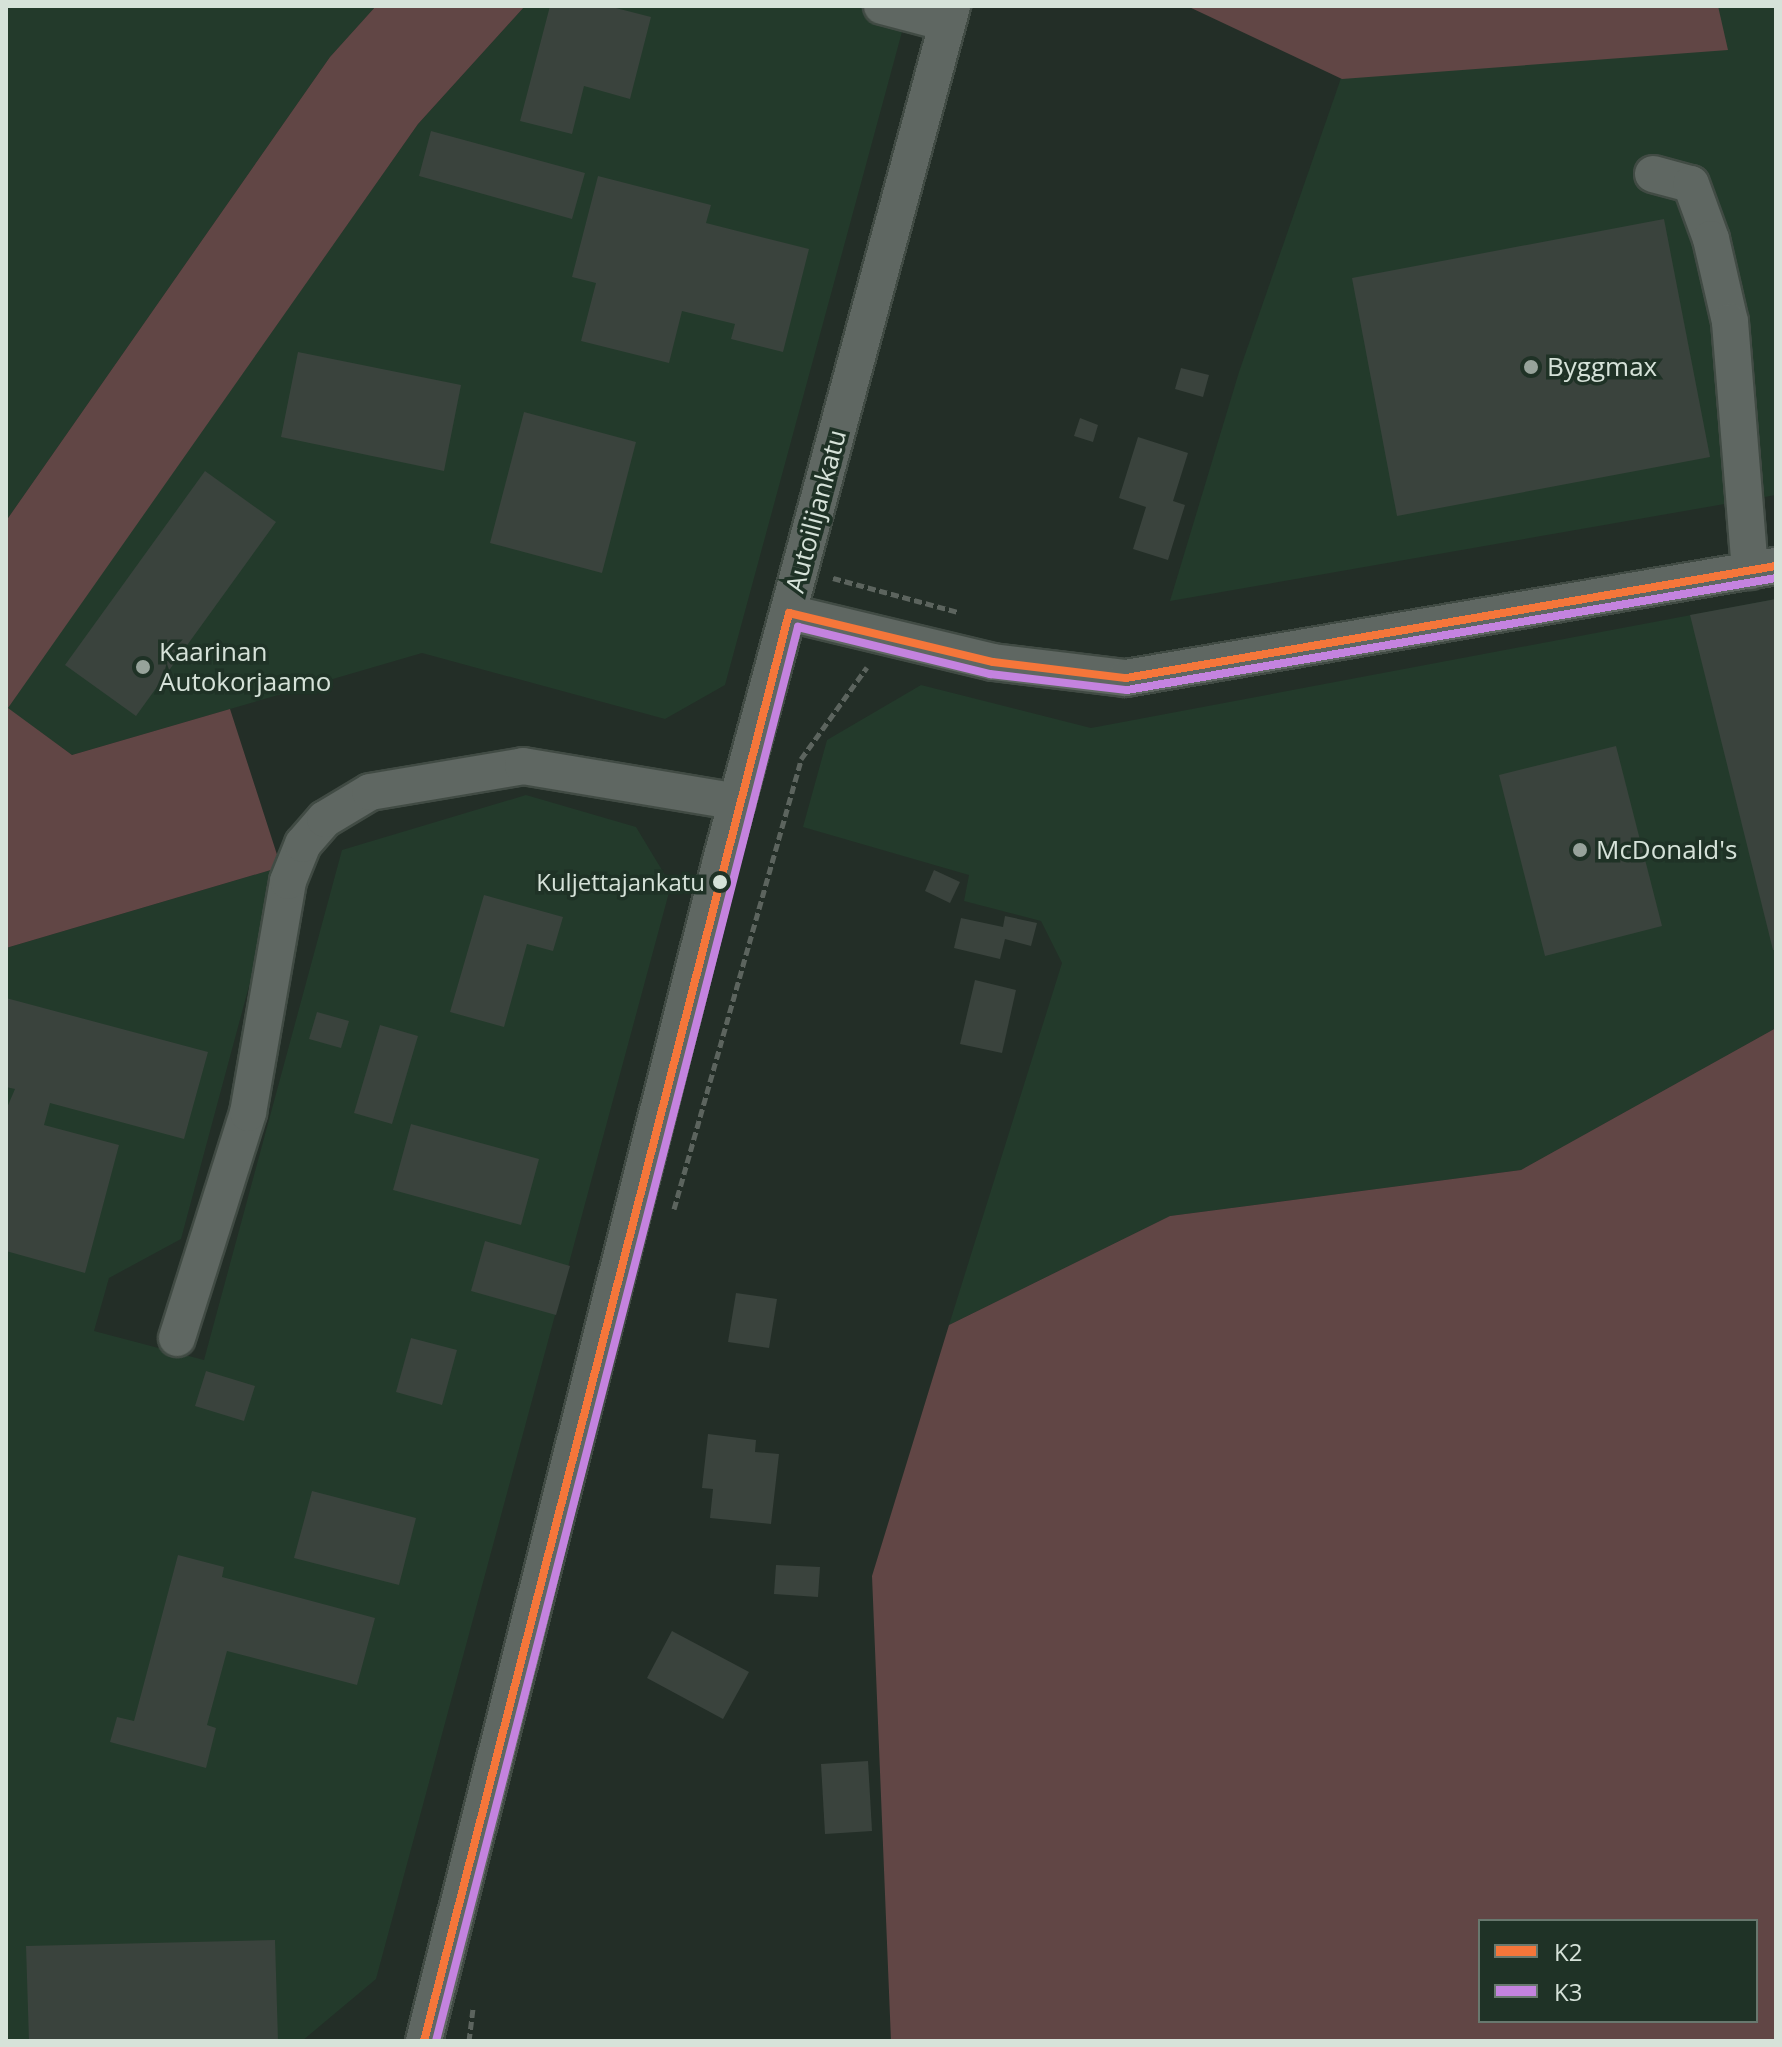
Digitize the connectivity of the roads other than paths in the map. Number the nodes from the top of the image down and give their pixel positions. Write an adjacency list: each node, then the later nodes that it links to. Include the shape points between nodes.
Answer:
1 (882, 6): 2 (street)
2 (949, 15): 5 (street, Autoilijankatu)
3 (1653, 174): 4 (street, via 1691,184 1711,239 1730,322)
4 (1763, 568): 5 (street, via 1126,678 993,662)
5 (789, 613): 6 (street, Autoilijankatu)
6 (737, 802): 7 (street, via 523,766 370,792 325,819 303,844 288,881 248,1113); 8 (street, Autoilijankatu)
7 (177, 1338)
8 (424, 2041)

